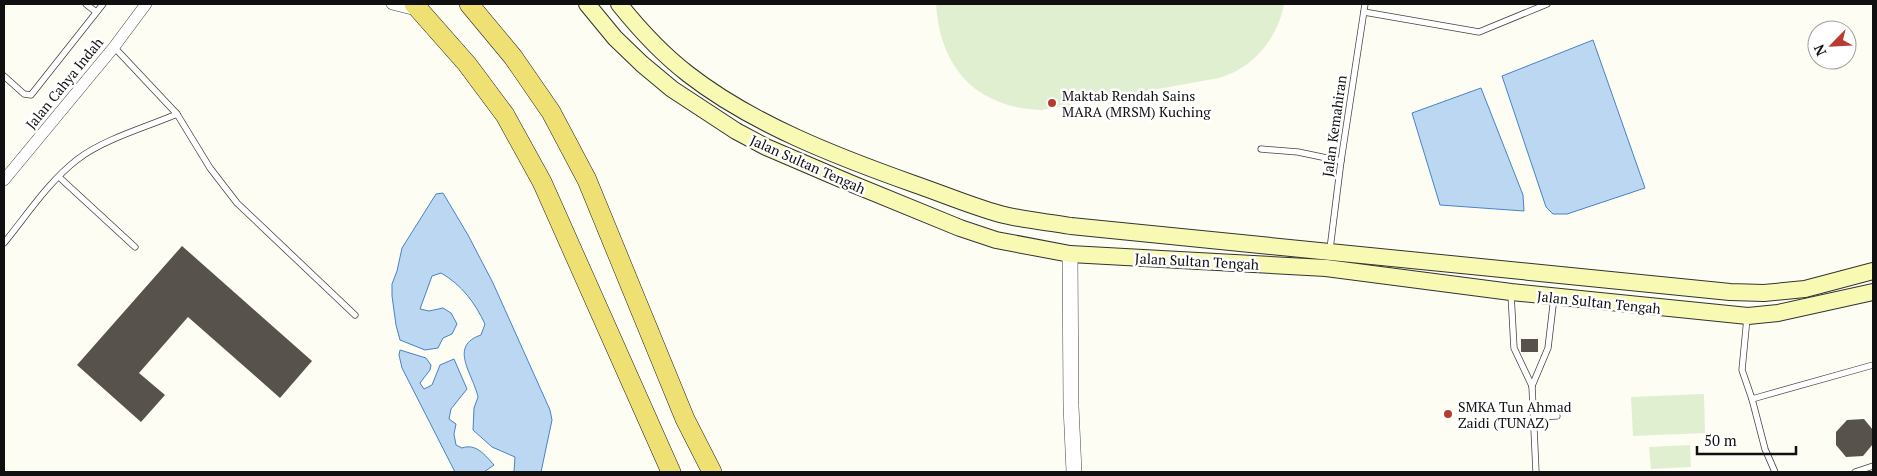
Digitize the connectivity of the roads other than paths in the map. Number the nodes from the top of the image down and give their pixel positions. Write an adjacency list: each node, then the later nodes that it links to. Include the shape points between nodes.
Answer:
1 (86, 4): 11 (lane)
2 (103, 4): 11 (lane)
3 (146, 4): 13 (street, Jalan Cahya Indah)
4 (392, 4): 10 (street)
5 (469, 4): 37 (main road, via 513,57 551,112 587,180 686,419)
6 (587, 4): 23 (main road, Jalan Sultan Tengah, via 615,38 672,89 766,147 960,228 996,240)
7 (619, 4): 22 (main road, Jalan Sultan Tengah, via 663,53 714,93 777,127 854,162 961,201 1001,214 1071,226)
8 (1365, 4): 12 (lane, Jalan Kemahiran)
9 (1547, 4): 12 (lane, via 1478,32)
10 (418, 8): 36 (main road, via 505,115 542,182)
11 (96, 12): 14 (lane, via 30,95 24,94)
12 (1364, 12): 17 (lane, Jalan Kemahiran)
13 (114, 46): 15 (lane); 19 (street, Jalan Cahya Indah)
14 (4, 76)
15 (176, 114): 18 (lane, via 78,158); 28 (lane, via 236,203)
16 (1261, 149): 17 (lane, via 1298,152)
17 (1341, 161): 22 (lane, Jalan Kemahiran)
18 (60, 177): 20 (lane); 21 (lane)
19 (4, 180)
20 (4, 243)
21 (135, 247)
22 (1330, 252): 24 (main road, Jalan Sultan Tengah, via 1730,292 1805,289)
23 (1070, 254): 25 (main road, Jalan Sultan Tengah, via 1326,268); 38 (street)
24 (1873, 271)
25 (1511, 292): 27 (main road, Jalan Sultan Tengah); 31 (lane, via 1514,348)
26 (1873, 292): 29 (main road, Jalan Sultan Tengah, via 1778,313)
27 (1554, 297): 29 (main road, Jalan Sultan Tengah); 31 (lane, via 1548,348)
28 (355, 315)
29 (1748, 316): 32 (lane, via 1742,370)
30 (1873, 365): 32 (lane)
31 (1532, 386): 34 (lane)
32 (1752, 399): 40 (lane, via 1765,449)
33 (1557, 416): 34 (lane)
34 (1534, 417): 39 (lane)
35 (1873, 466): 41 (lane)
36 (671, 472)
37 (712, 472)
38 (1074, 472)
39 (1536, 472)
40 (1775, 472)
41 (1855, 472)

